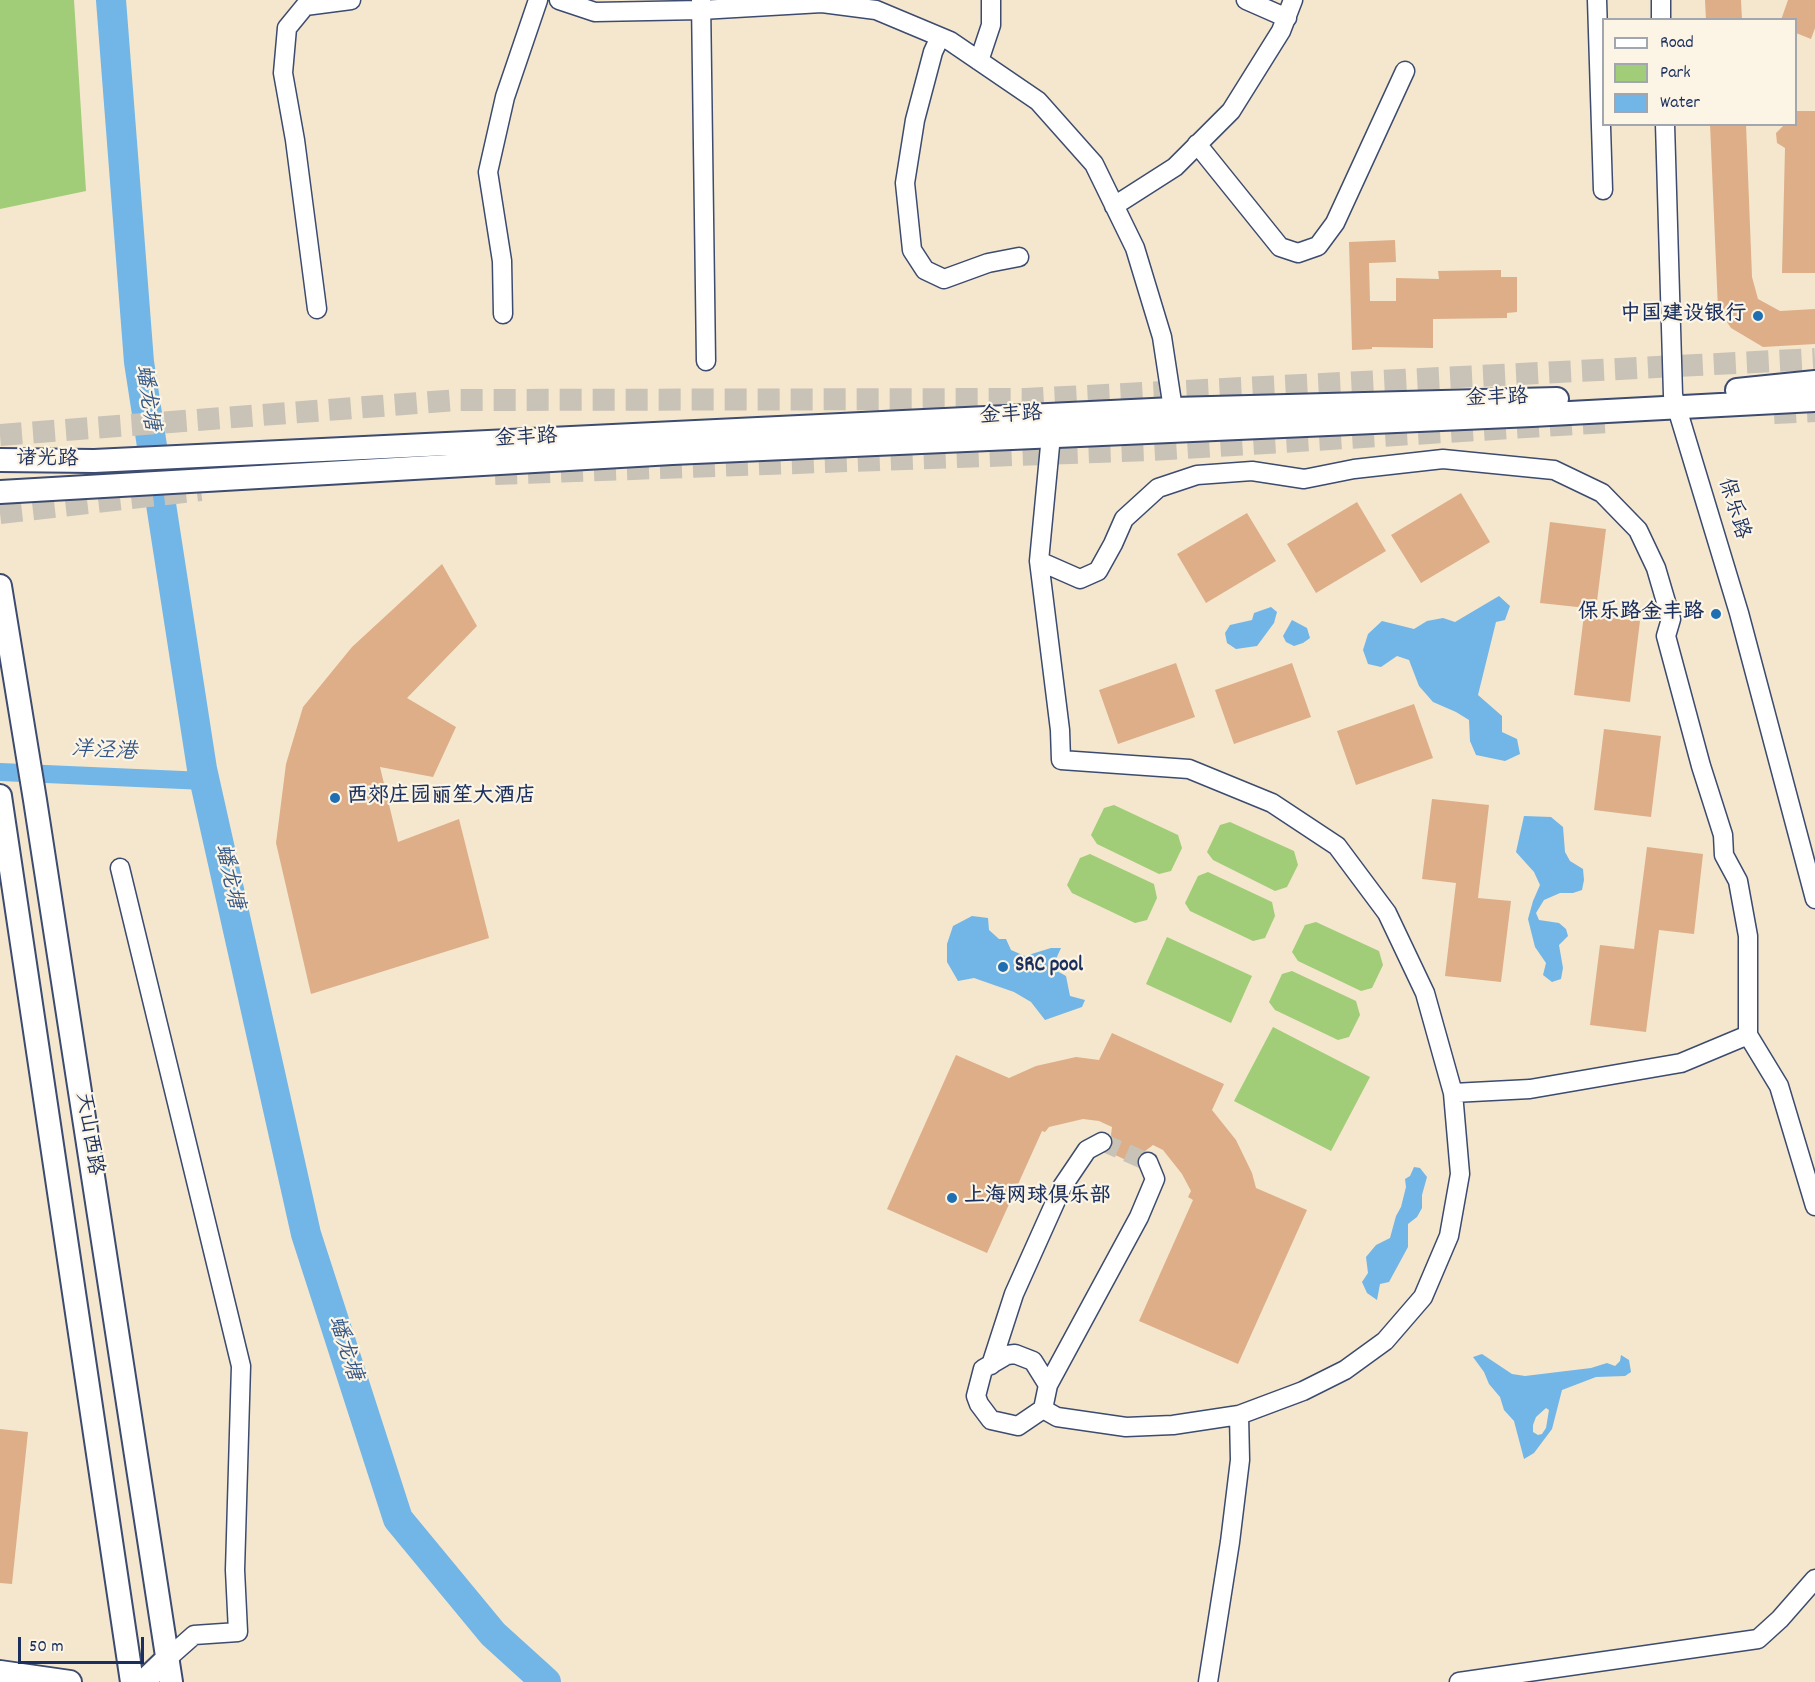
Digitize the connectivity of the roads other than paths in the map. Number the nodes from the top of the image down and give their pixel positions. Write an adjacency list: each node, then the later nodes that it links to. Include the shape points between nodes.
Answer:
1 (351, 0): 21 (street, via 305,6 287,28 283,73)
2 (538, 0): 22 (street, via 505,97 488,172 502,261)
3 (559, 0): 9 (street, via 595,12)
4 (991, 0): 14 (street, via 991,25)
5 (1246, 0): 11 (street)
6 (1293, 0): 11 (street)
7 (1597, 0): 18 (street)
8 (1660, 0): 12 (street)
9 (701, 5): 10 (street); 23 (street)
10 (877, 5): 13 (street)
11 (1287, 18): 17 (street, via 1230,111)
12 (1661, 18)
13 (940, 37): 14 (street); 20 (street, via 915,120 905,183 912,250 925,270 944,279)
14 (979, 61): 19 (street, via 1038,101 1094,164)
15 (1405, 71): 17 (street, via 1335,223 1318,246 1298,253 1280,247)
16 (1665, 126): 26 (street, 保乐路)
17 (1197, 144): 19 (street, via 1175,166)
18 (1603, 190)
19 (1114, 206): 27 (street, via 1136,248 1162,337)
20 (1019, 257)
21 (317, 309)
22 (503, 314)
23 (706, 361)
24 (1815, 382): 26 (main road, 金丰路)
25 (1815, 400): 26 (main road, 金丰路)
26 (1676, 401): 27 (main road, 金丰路); 28 (main road); 36 (street, 保乐路, via 1739,613)
27 (1173, 409): 28 (main road, 金丰路)
28 (1052, 425): 30 (main road, 金丰路); 31 (main road, via 672,453); 32 (street)
29 (0, 460): 30 (main road, 诸光路)
30 (94, 461)
31 (0, 492)
32 (1039, 561): 37 (street, via 1080,579 1098,571 1124,519 1158,488 1197,475 1252,471 1304,479 1443,459 1554,470 1602,493 1638,530 1656,568 1671,619 1666,636 1723,835 1724,855 1738,881 1748,936); 38 (street, via 1061,760 1189,769 1272,803 1337,846 1387,913 1425,993)
33 (0, 586): 47 (main road, 天山西路)
34 (0, 796): 50 (main road, 天山西路)
35 (120, 868): 47 (street, via 241,1366 235,1570 238,1632 194,1635)
36 (1815, 898)
37 (1748, 1035): 38 (street, via 1681,1063 1530,1089); 41 (street, via 1779,1086)
38 (1453, 1093): 45 (street, via 1460,1174 1449,1236 1423,1297 1385,1341 1345,1370 1304,1391)
39 (1102, 1142): 42 (street, via 1087,1150 1062,1187 1014,1294)
40 (1148, 1162): 43 (street, via 1155,1179 1139,1217)
41 (1815, 1206)
42 (991, 1365): 43 (street, via 1015,1354 1033,1361); 44 (street, via 983,1370 976,1396 991,1420 1018,1426)
43 (1048, 1385): 44 (street)
44 (1043, 1409): 45 (street, via 1057,1417 1126,1427)
45 (1239, 1415): 53 (street, via 1240,1460)
46 (1815, 1579): 54 (street, via 1758,1638)
47 (168, 1658): 51 (main road); 52 (main road, 天山西路)
48 (0, 1672): 49 (main road)
49 (70, 1682)
50 (132, 1682)
51 (143, 1682)
52 (171, 1682)
53 (1208, 1682)
54 (1459, 1682)

